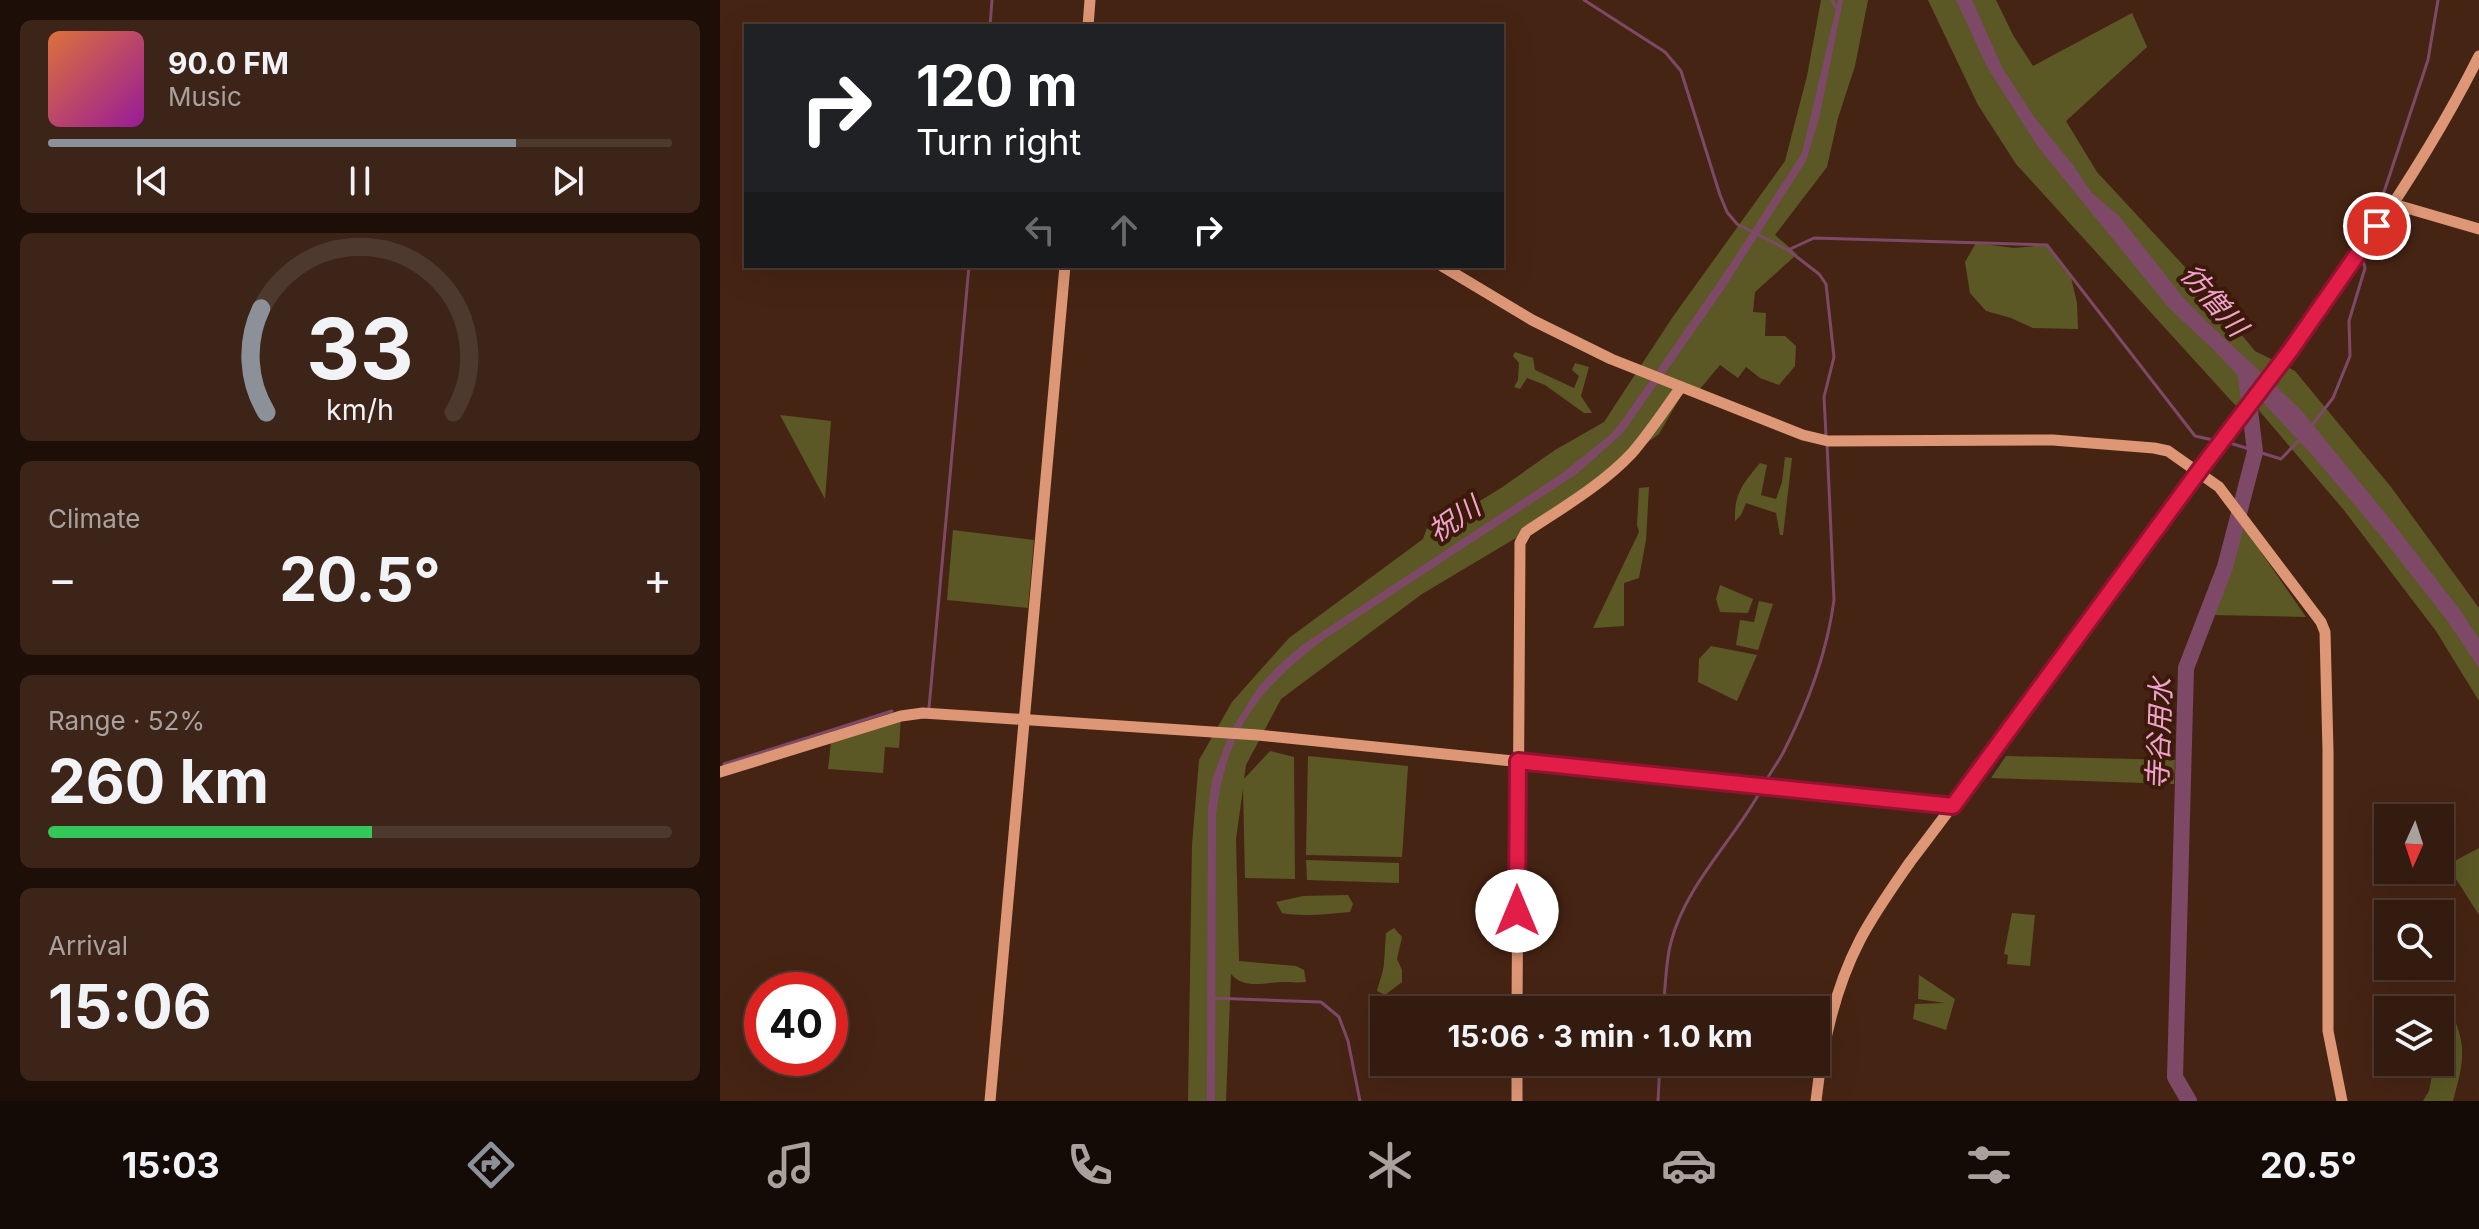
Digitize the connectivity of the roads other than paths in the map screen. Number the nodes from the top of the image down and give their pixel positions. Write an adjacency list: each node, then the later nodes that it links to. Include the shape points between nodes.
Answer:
1 (1090, 0): 2 (street)
2 (1088, 24)
3 (2479, 56): 4 (street)
4 (2390, 206): 5 (street); 9 (street)
5 (2479, 229)
6 (1065, 268): 10 (street)
7 (1445, 268): 8 (street, via 1532,320)
8 (1681, 387): 9 (street, via 1828,441 2043,440 2131,446 2168,451); 11 (street, via 1615,468 1522,537)
9 (2199, 471): 13 (street); 21 (street, via 2233,502 2325,632 2328,1031)
10 (1025, 720): 11 (street, via 1248,734); 12 (street, via 901,716); 18 (street)
11 (1518, 761): 13 (street); 14 (street)
12 (720, 772)
13 (1953, 806): 16 (street, via 1876,911)
14 (1517, 996)
15 (1830, 1002): 16 (street)
16 (1835, 1002): 20 (street)
17 (1517, 1076): 19 (street)
18 (990, 1101)
19 (1517, 1101)
20 (1816, 1101)
21 (2342, 1101)

